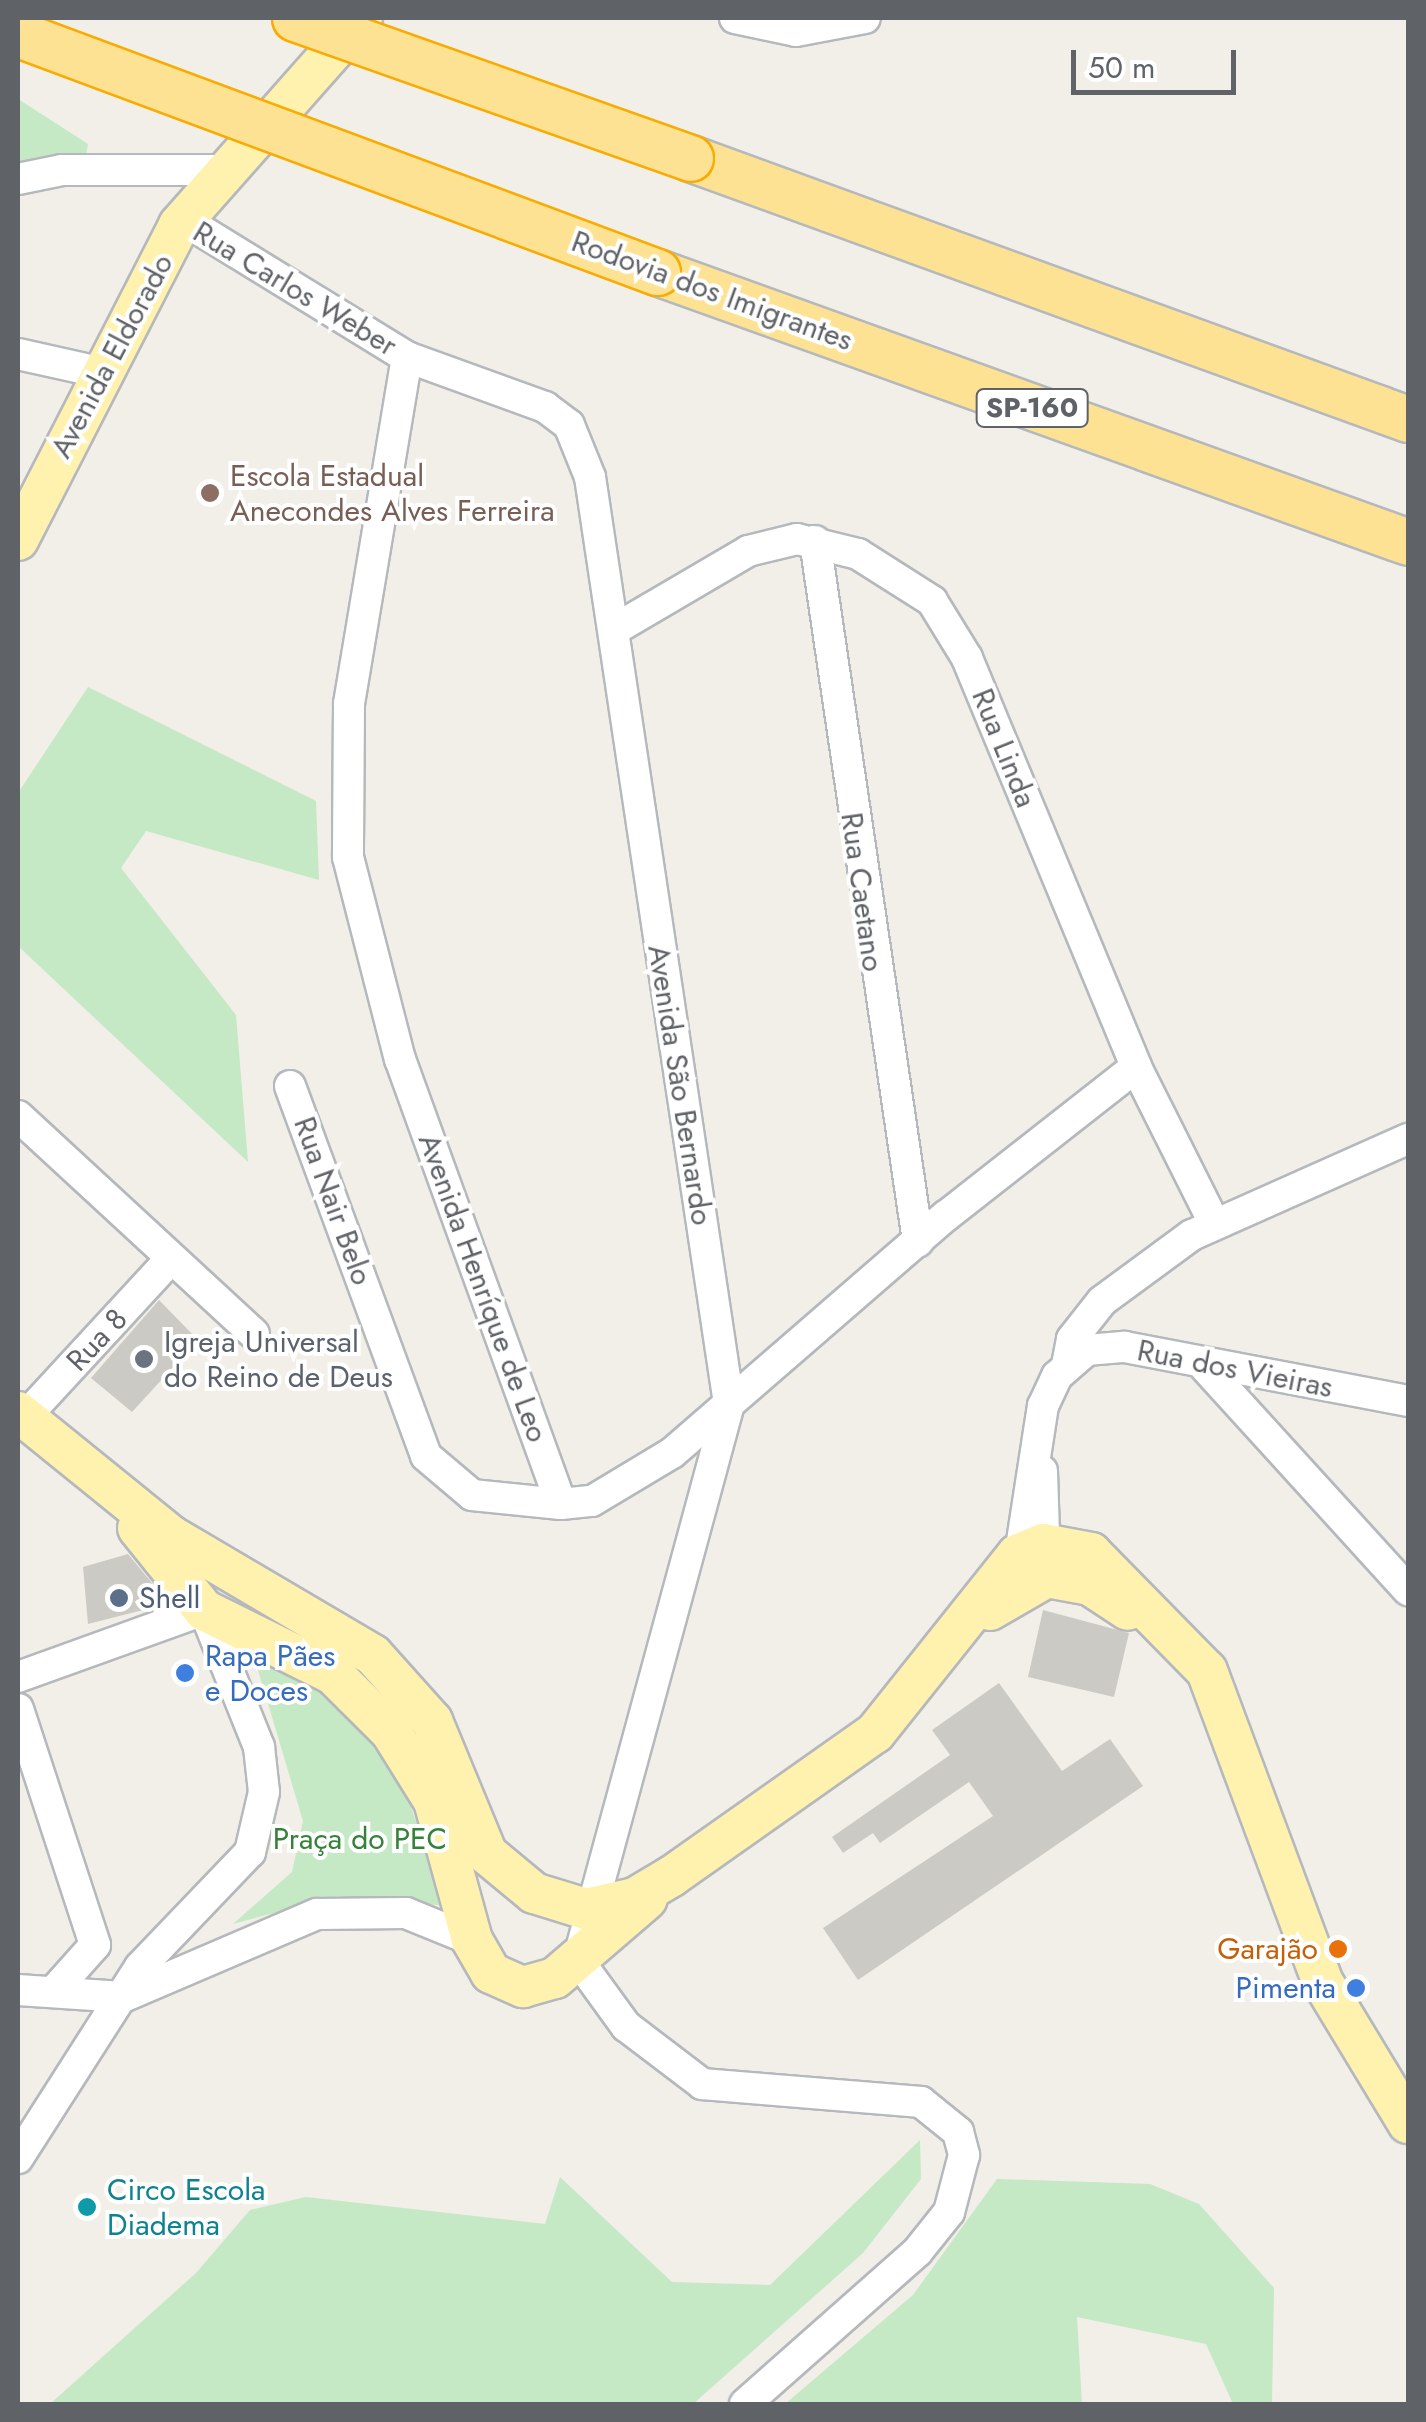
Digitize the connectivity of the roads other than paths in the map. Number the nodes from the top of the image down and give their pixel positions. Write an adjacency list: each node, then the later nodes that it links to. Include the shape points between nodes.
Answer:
1 (295, 18): 12 (highway, bridge)
2 (362, 18): 6 (main road, Avenida Eldorado)
3 (735, 18): 4 (street, via 796,31)
4 (862, 18)
5 (18, 34): 16 (highway, Rodovia dos Imigrantes / SP-160, bridge)
6 (225, 170): 7 (street, via 129,167); 8 (main road, Avenida Eldorado)
7 (18, 179)
8 (181, 223): 10 (street, Rua Carlos Weber); 11 (main road, Avenida Eldorado)
9 (18, 354): 11 (street)
10 (407, 357): 17 (street, Avenida São Bernardo, via 545,407 569,425 590,477); 34 (street, Avenida Henríque de Leo, via 349,704 348,857 400,1060)
11 (91, 368): 13 (main road, Avenida Eldorado); 14 (main road, Avenida Eldorado)
12 (1408, 419)
13 (18, 485)
14 (18, 540)
15 (815, 541): 17 (street, Rua Linda, via 748,551); 18 (street, Rua Linda, via 884,566 945,619); 23 (street, Rua Caetano)
16 (1408, 542)
17 (617, 628): 31 (street, Avenida São Bernardo)
18 (1136, 1066): 22 (street, Rua Linda); 23 (street)
19 (290, 1086): 34 (street, Rua Nair Belo, via 426,1456 472,1495)
20 (18, 1116): 24 (street)
21 (1408, 1138): 22 (street)
22 (1214, 1222): 26 (street, via 1102,1301 1072,1339)
23 (918, 1241): 31 (street)
24 (169, 1261): 25 (street); 32 (street, Rua 8)
25 (254, 1334)
26 (1066, 1366): 27 (street, Rua dos Vieiras, via 1114,1346); 35 (street, via 1043,1406 1038,1454 1049,1515)
27 (1205, 1367): 29 (street, Rua dos Vieiras); 36 (street)
28 (1408, 1378): 29 (street)
29 (1376, 1395): 30 (street, Rua dos Vieiras)
30 (1408, 1401)
31 (729, 1404): 34 (street, via 612,1491); 43 (street, Avenida São Bernardo)
32 (21, 1415): 33 (main road)
33 (107, 1490): 37 (main road); 38 (main road, via 223,1570)
34 (561, 1504)
35 (1033, 1565): 42 (main road, via 958,1634 875,1733); 54 (main road, via 1081,1549 1111,1569 1214,1685 1322,1981)
36 (1408, 1590)
37 (204, 1610): 38 (main road, via 252,1607); 39 (street); 44 (street, via 259,1747 264,1792 250,1852); 45 (main road, via 333,1674 391,1732 454,1850)
38 (332, 1625): 41 (main road, via 374,1655 432,1721)
39 (18, 1677)
40 (18, 1708): 46 (street)
41 (488, 1854): 43 (main road, via 534,1893); 48 (main road, via 501,1888)
42 (672, 1876): 43 (main road, via 635,1898); 48 (main road)
43 (586, 1910): 48 (street, Avenida São Bernardo)
44 (196, 1911): 47 (street, via 202,1944); 49 (street)
45 (472, 1940): 47 (street, via 434,1920 347,1912 290,1921); 48 (main road, via 491,1973 523,1987)
46 (95, 1945): 49 (street); 51 (street)
47 (230, 1952): 52 (street)
48 (578, 1960): 56 (street, via 626,2026 702,2084 921,2102 958,2132 962,2183 928,2239)
49 (140, 1968): 52 (street)
50 (18, 1990): 51 (street)
51 (60, 1993): 52 (street); 53 (street)
52 (122, 1998): 53 (street)
53 (88, 2049): 55 (street)
54 (1408, 2123)
55 (18, 2158)
56 (745, 2404)

